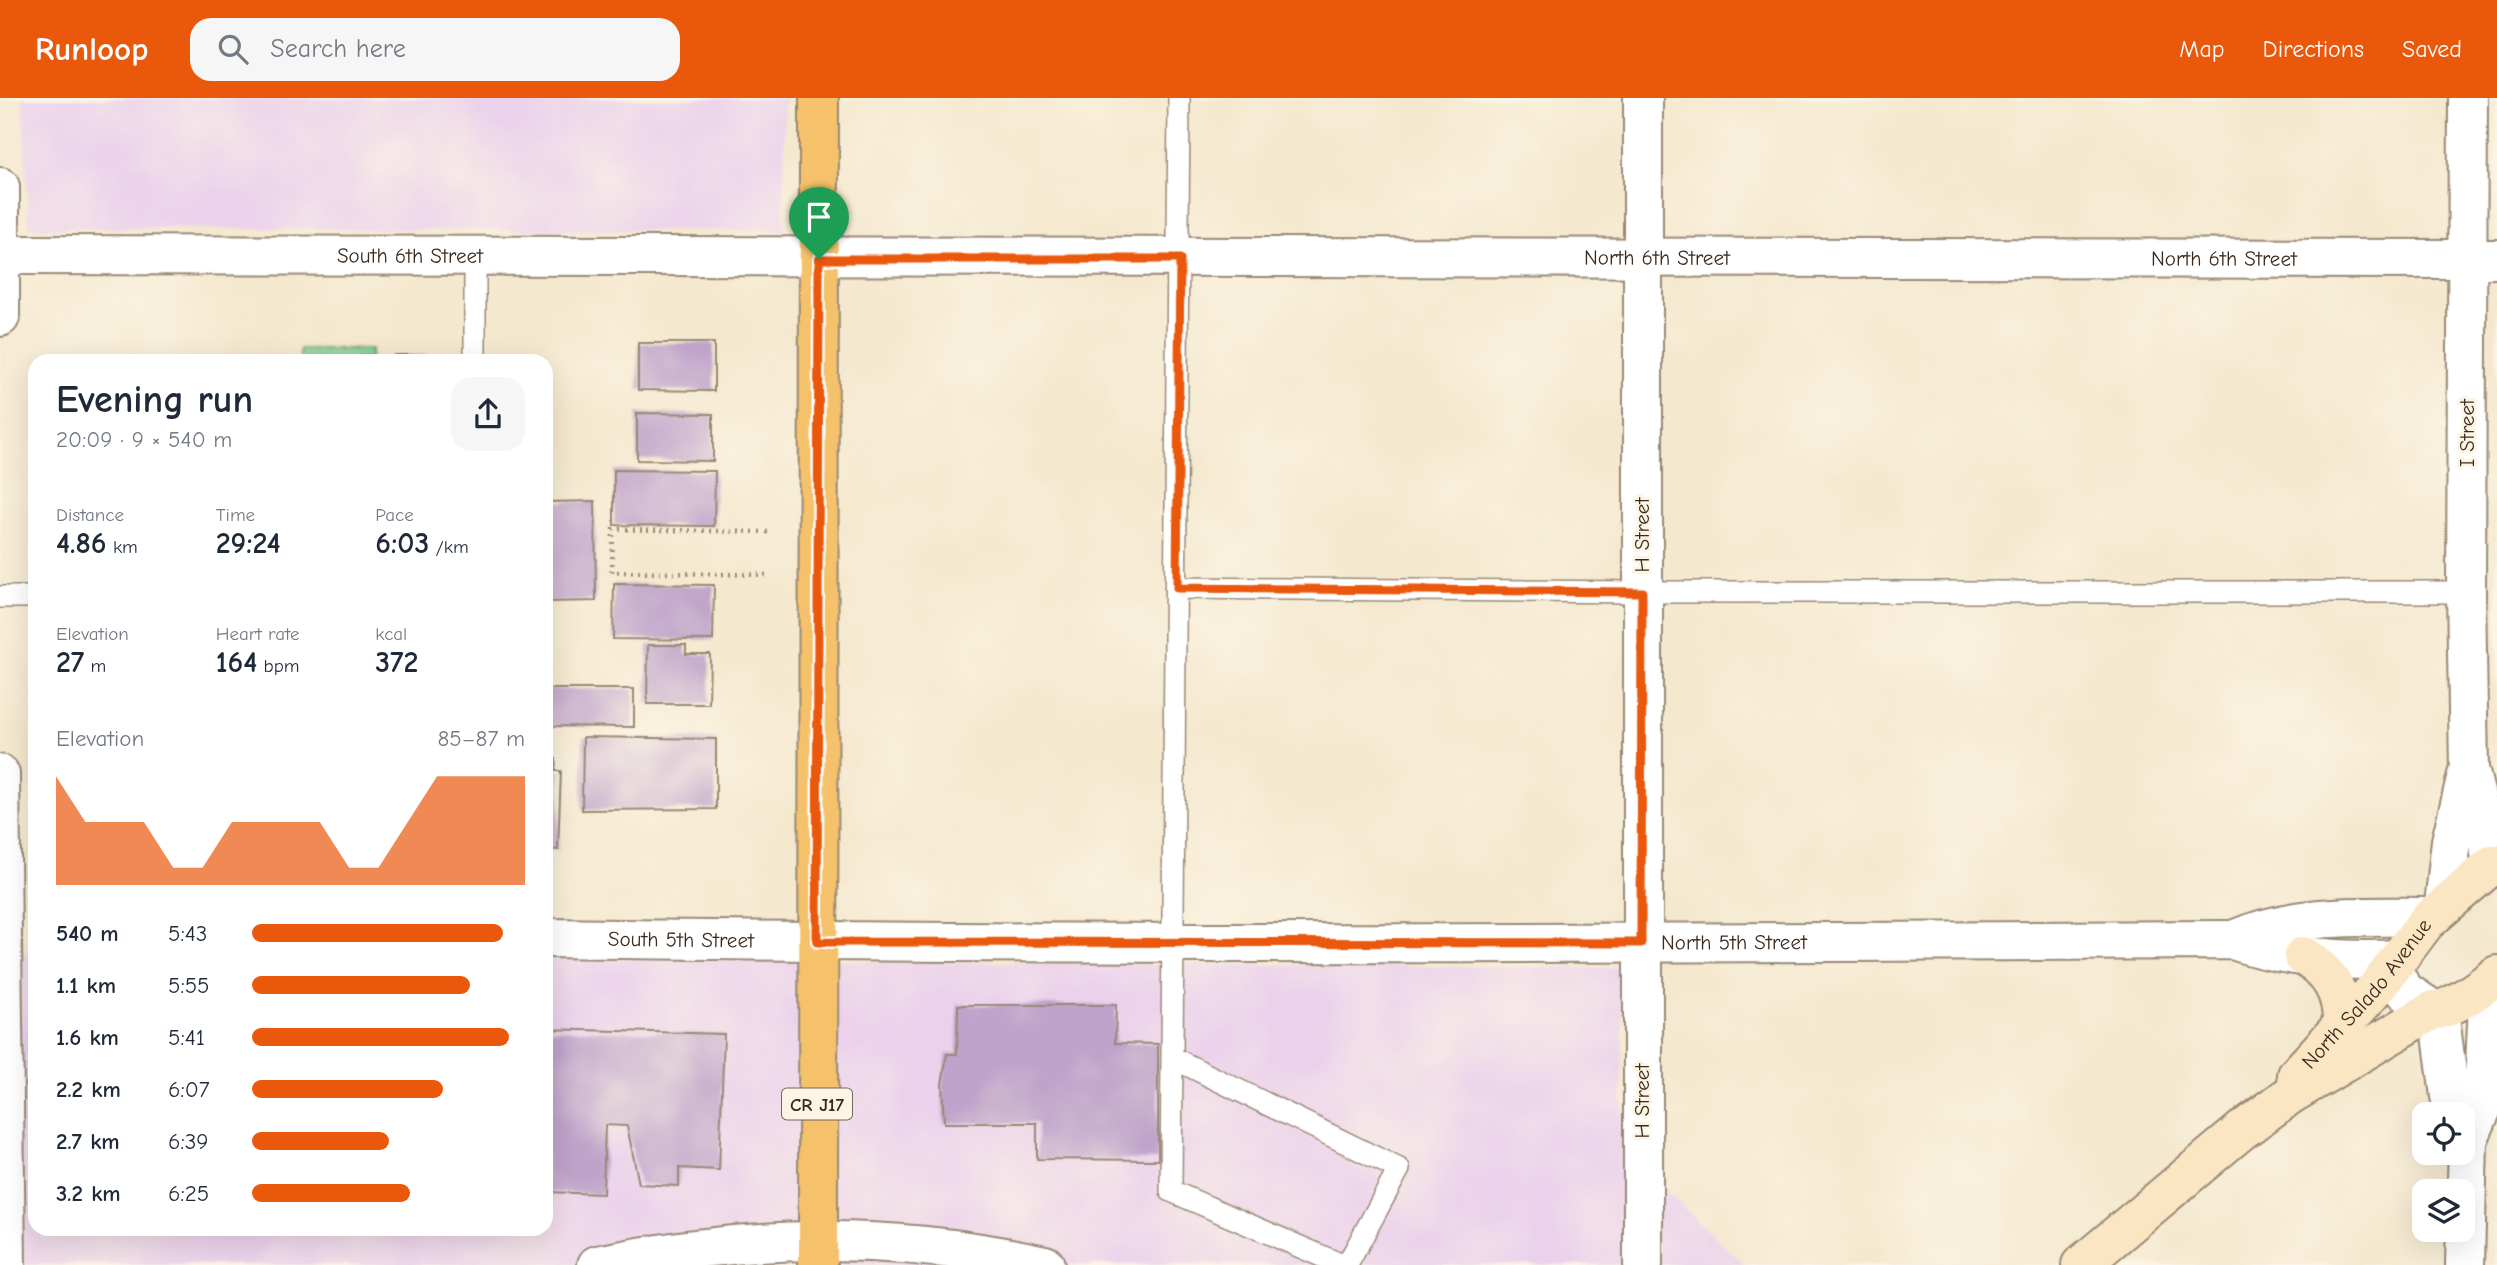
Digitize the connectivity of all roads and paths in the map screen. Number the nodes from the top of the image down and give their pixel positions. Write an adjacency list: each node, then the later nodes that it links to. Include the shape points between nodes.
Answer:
1 (819, 98): 8 (main road, CR J17)
2 (1179, 98): 9 (lane)
3 (1643, 98): 11 (street, H Street)
4 (2468, 98): 10 (street, I Street)
5 (0, 187): 6 (street)
6 (0, 255): 7 (street, South 6th Street); 12 (street)
7 (475, 258): 8 (street, South 6th Street); 13 (lane)
8 (819, 259): 9 (street, North 6th Street); 28 (main road, CR J17)
9 (1180, 259): 11 (street, North 6th Street); 16 (lane)
10 (2482, 259): 11 (street, North 6th Street); 18 (street, I Street)
11 (1643, 260): 17 (street, H Street)
12 (0, 317)
13 (475, 354)
14 (768, 532): 15 (path, via 613,529 612,572)
15 (769, 575)
16 (1177, 588): 17 (lane); 29 (lane)
17 (1642, 592): 18 (lane); 30 (street, H Street)
18 (2466, 592): 21 (street, I Street)
19 (0, 597): 20 (lane)
20 (28, 597)
21 (2469, 769): 23 (street, I Street); 24 (street, I Street)
22 (0, 774): 25 (street)
23 (2495, 864): 24 (main road, North Salado Avenue)
24 (2438, 911): 27 (street, North 5th Street, via 2302,919); 32 (main road, North Salado Avenue)
25 (12, 937): 42 (street)
26 (553, 939): 28 (street, South 5th Street)
27 (2233, 940): 30 (street, North 5th Street); 31 (street, North 5th Street, via 2270,952)
28 (817, 942): 29 (street, North 5th Street); 41 (main road, CR J17)
29 (1175, 943): 30 (street, North 5th Street); 36 (lane)
30 (1641, 943): 46 (street, H Street)
31 (2304, 956): 32 (street, North 5th Street); 35 (main road, via 2334,984 2343,1012)
32 (2394, 965): 34 (street, via 2406,992); 35 (main road, North Salado Avenue)
33 (2497, 975): 34 (main road, North Salado Avenue); 38 (street, via 2488,1004 2483,1106)
34 (2436, 1010): 37 (street); 39 (main road, North Salado Avenue, via 2321,1075)
35 (2342, 1026): 39 (main road, North Salado Avenue)
36 (1173, 1058): 45 (lane, via 1171,1191); 45 (lane, via 1399,1169)
37 (2452, 1102)
38 (2475, 1114)
39 (2241, 1131): 47 (main road, North Salado Avenue)
40 (2463, 1165): 48 (street)
41 (818, 1252): 43 (street, via 725,1244); 44 (street, via 902,1243)
42 (6, 1265)
43 (597, 1265)
44 (1045, 1265)
45 (1345, 1265)
46 (1643, 1265)
47 (2081, 1265)
48 (2465, 1265)

